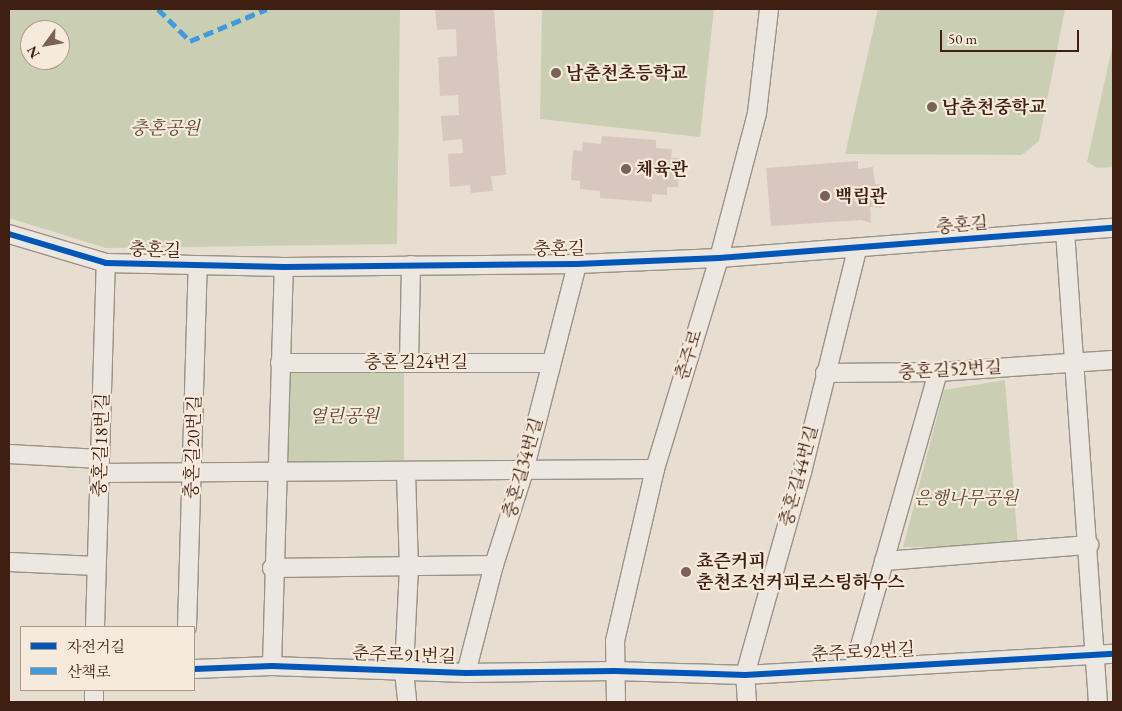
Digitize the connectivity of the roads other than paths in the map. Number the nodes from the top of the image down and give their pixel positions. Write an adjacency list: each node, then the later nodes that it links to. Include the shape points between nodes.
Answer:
1 (769, 9): 6 (street, 춘주로, via 757,113)
2 (1113, 228): 3 (street, 충혼길)
3 (1065, 231): 5 (street, 충혼길); 14 (street)
4 (9, 234): 7 (street, 충혼길)
5 (857, 249): 6 (street, 충혼길); 18 (street, 충혼길44번길)
6 (719, 258): 8 (street, 충혼길); 21 (street, 춘주로)
7 (106, 263): 10 (street, 충혼길); 20 (street, 충혼길18번길)
8 (577, 264): 9 (street, 충혼길); 16 (street, 충혼길34번길)
9 (411, 265): 11 (street, 충혼길); 13 (street)
10 (198, 266): 11 (street, 충혼길); 25 (street, 충혼길20번길)
11 (284, 267): 15 (street)
12 (1113, 360): 14 (street, 충혼길52번길)
13 (409, 362): 15 (street, 충혼길24번길); 16 (street, 충혼길24번길)
14 (1075, 362): 17 (street, 충혼길52번길); 26 (street)
15 (280, 363): 23 (street)
16 (551, 363): 22 (street, 충혼길34번길)
17 (938, 372): 18 (street, 충혼길52번길); 27 (street, 춘주로92번길)
18 (825, 373): 43 (street, 충혼길44번길, via 802,472)
19 (9, 454): 20 (street)
20 (100, 466): 25 (street); 30 (street, 충혼길18번길)
21 (655, 469): 22 (street); 41 (street, 춘주로, via 615,641)
22 (524, 471): 24 (street); 29 (street, 충혼길34번길)
23 (279, 472): 24 (street); 25 (street); 31 (street)
24 (406, 473): 32 (street)
25 (192, 474): 34 (street, 충혼길20번길)
26 (1088, 545): 27 (street); 36 (street)
27 (884, 561): 38 (street, 춘주로92번길)
28 (9, 562): 30 (street)
29 (494, 565): 32 (street); 42 (street, 충혼길34번길)
30 (96, 566): 33 (street, 충혼길18번길)
31 (272, 568): 32 (street); 37 (street)
32 (409, 568): 40 (street)
33 (94, 626)
34 (187, 626)
35 (1113, 654): 36 (street, 춘주로92번길)
36 (1094, 656): 38 (street, 춘주로92번길); 47 (street)
37 (272, 666): 39 (street, 춘주로91번길); 40 (street, 춘주로91번길)
38 (854, 667): 43 (street, 춘주로92번길)
39 (195, 668)
40 (404, 671): 42 (street, 춘주로91번길); 44 (street)
41 (614, 671): 42 (street, 춘주로91번길); 43 (street, 춘주로92번길); 45 (street, 춘주로)
42 (466, 672)
43 (745, 675): 46 (street, 충혼길44번길)
44 (407, 702)
45 (616, 702)
46 (747, 702)
47 (1098, 702)

